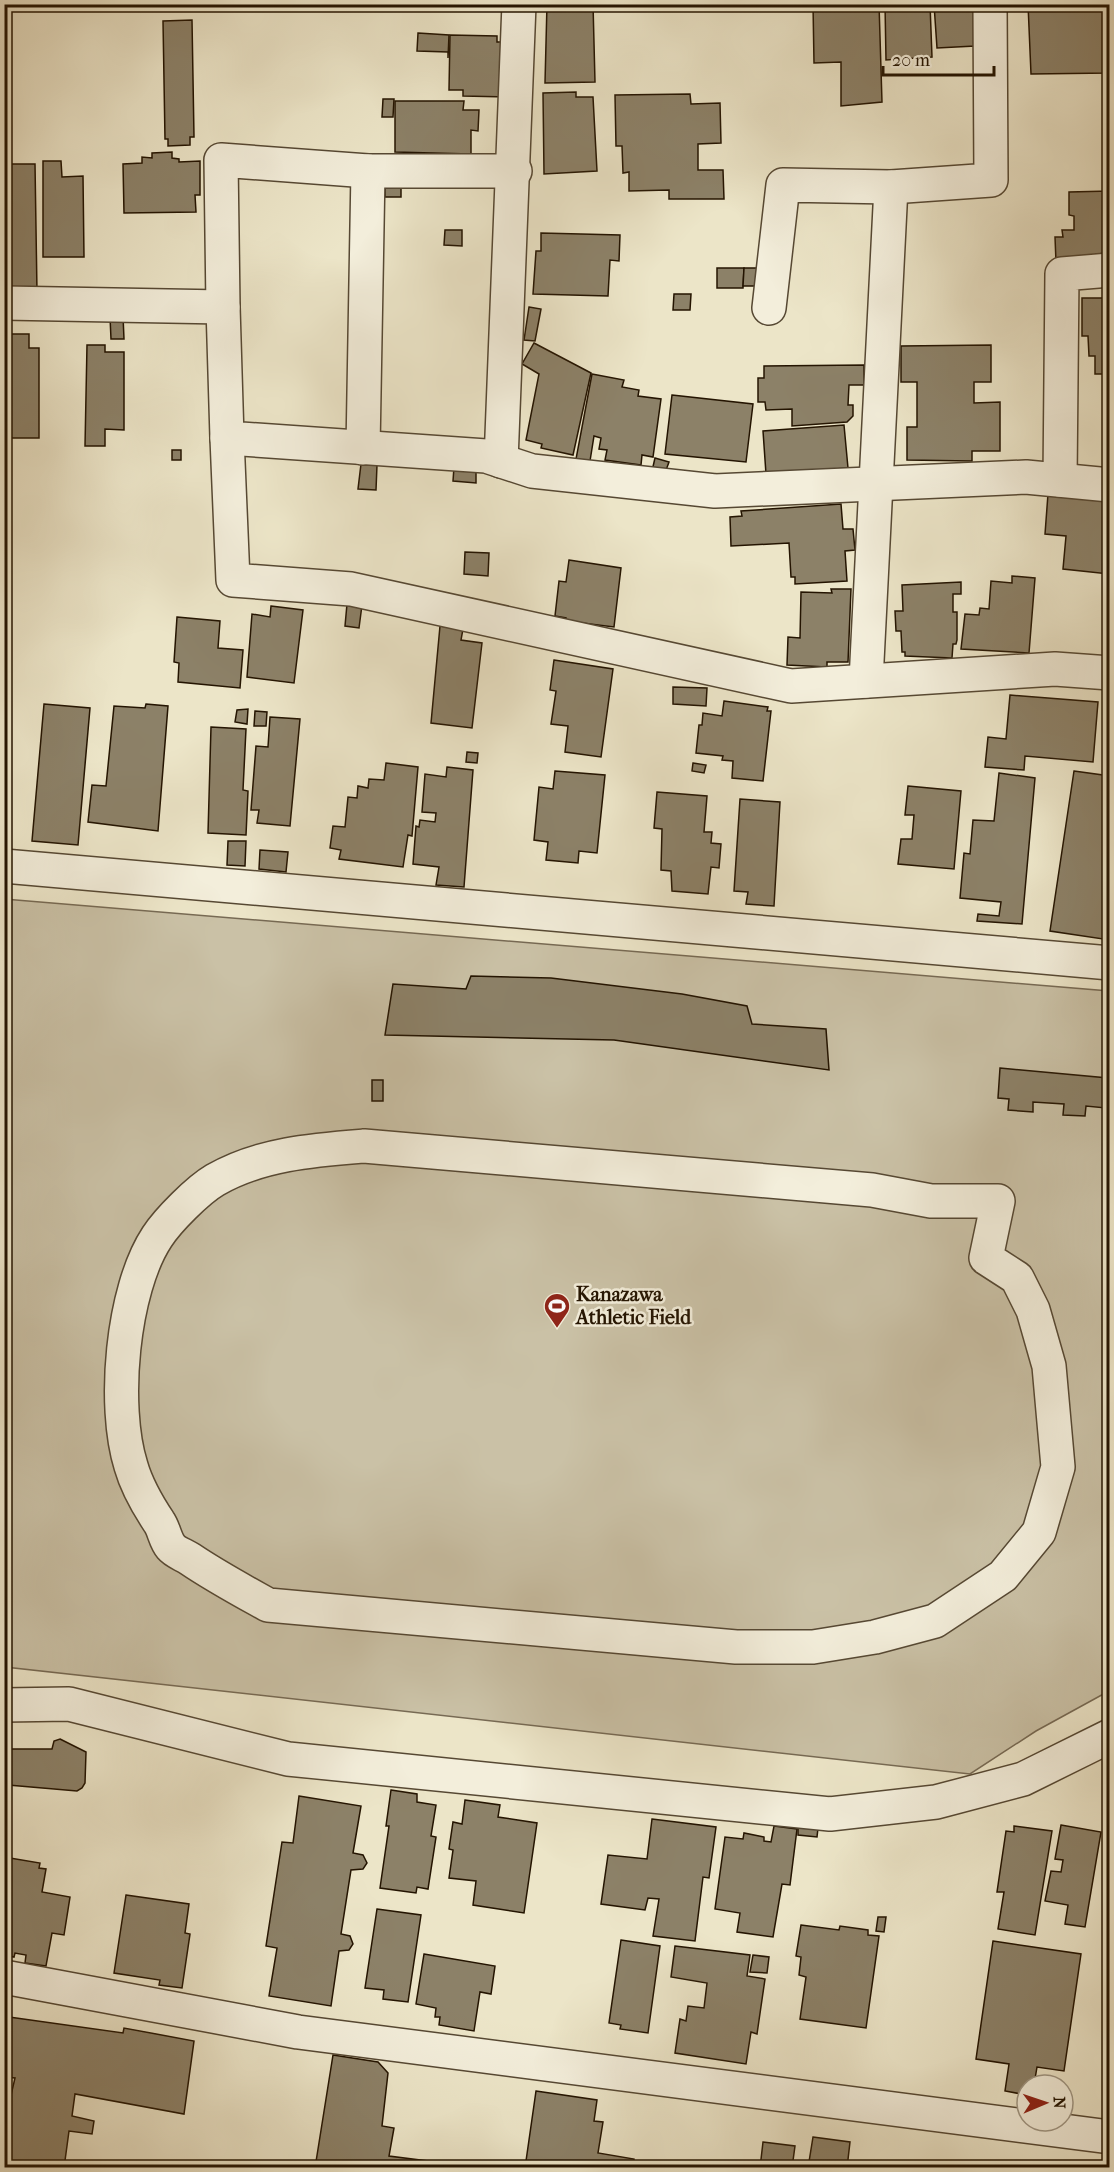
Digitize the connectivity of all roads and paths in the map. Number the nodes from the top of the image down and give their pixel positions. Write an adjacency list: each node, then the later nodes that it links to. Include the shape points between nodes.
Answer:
1 (519, 4): 4 (street)
2 (990, 4): 5 (street, via 992,180)
3 (368, 171): 4 (street); 8 (street, via 221,160); 11 (street)
4 (515, 171): 12 (street)
5 (891, 187): 9 (street, via 783,185); 14 (street)
6 (1110, 270): 13 (street, via 1062,274)
7 (4, 303): 8 (street)
8 (223, 307): 10 (street)
9 (769, 308)
10 (227, 438): 11 (street); 17 (street, via 233,580 351,589 791,686)
11 (363, 448): 12 (street, via 486,456)
12 (501, 461): 14 (street, via 532,471 715,491)
13 (1060, 480): 14 (street, via 1026,477); 15 (street)
14 (877, 485): 17 (street)
15 (1110, 485)
16 (1110, 673): 17 (street, via 1055,669)
17 (866, 681)
18 (4, 866): 19 (street)
19 (1110, 963)
20 (656, 1639): 20 (street, via 268,1605 170,1546 142,1496 123,1432 121,1369 128,1320 140,1276 157,1236 214,1181 250,1163 308,1150 364,1146 872,1190 931,1201 998,1201 986,1258 1017,1278 1033,1310 1049,1366 1058,1467 1039,1532 1003,1576 935,1621 875,1637 813,1647 736,1647)
21 (4, 1706): 22 (street, via 69,1704 288,1759 830,1814 936,1802 1023,1779)
22 (1110, 1736)
23 (4, 1977): 24 (street, via 298,2032)
24 (1110, 2137)

